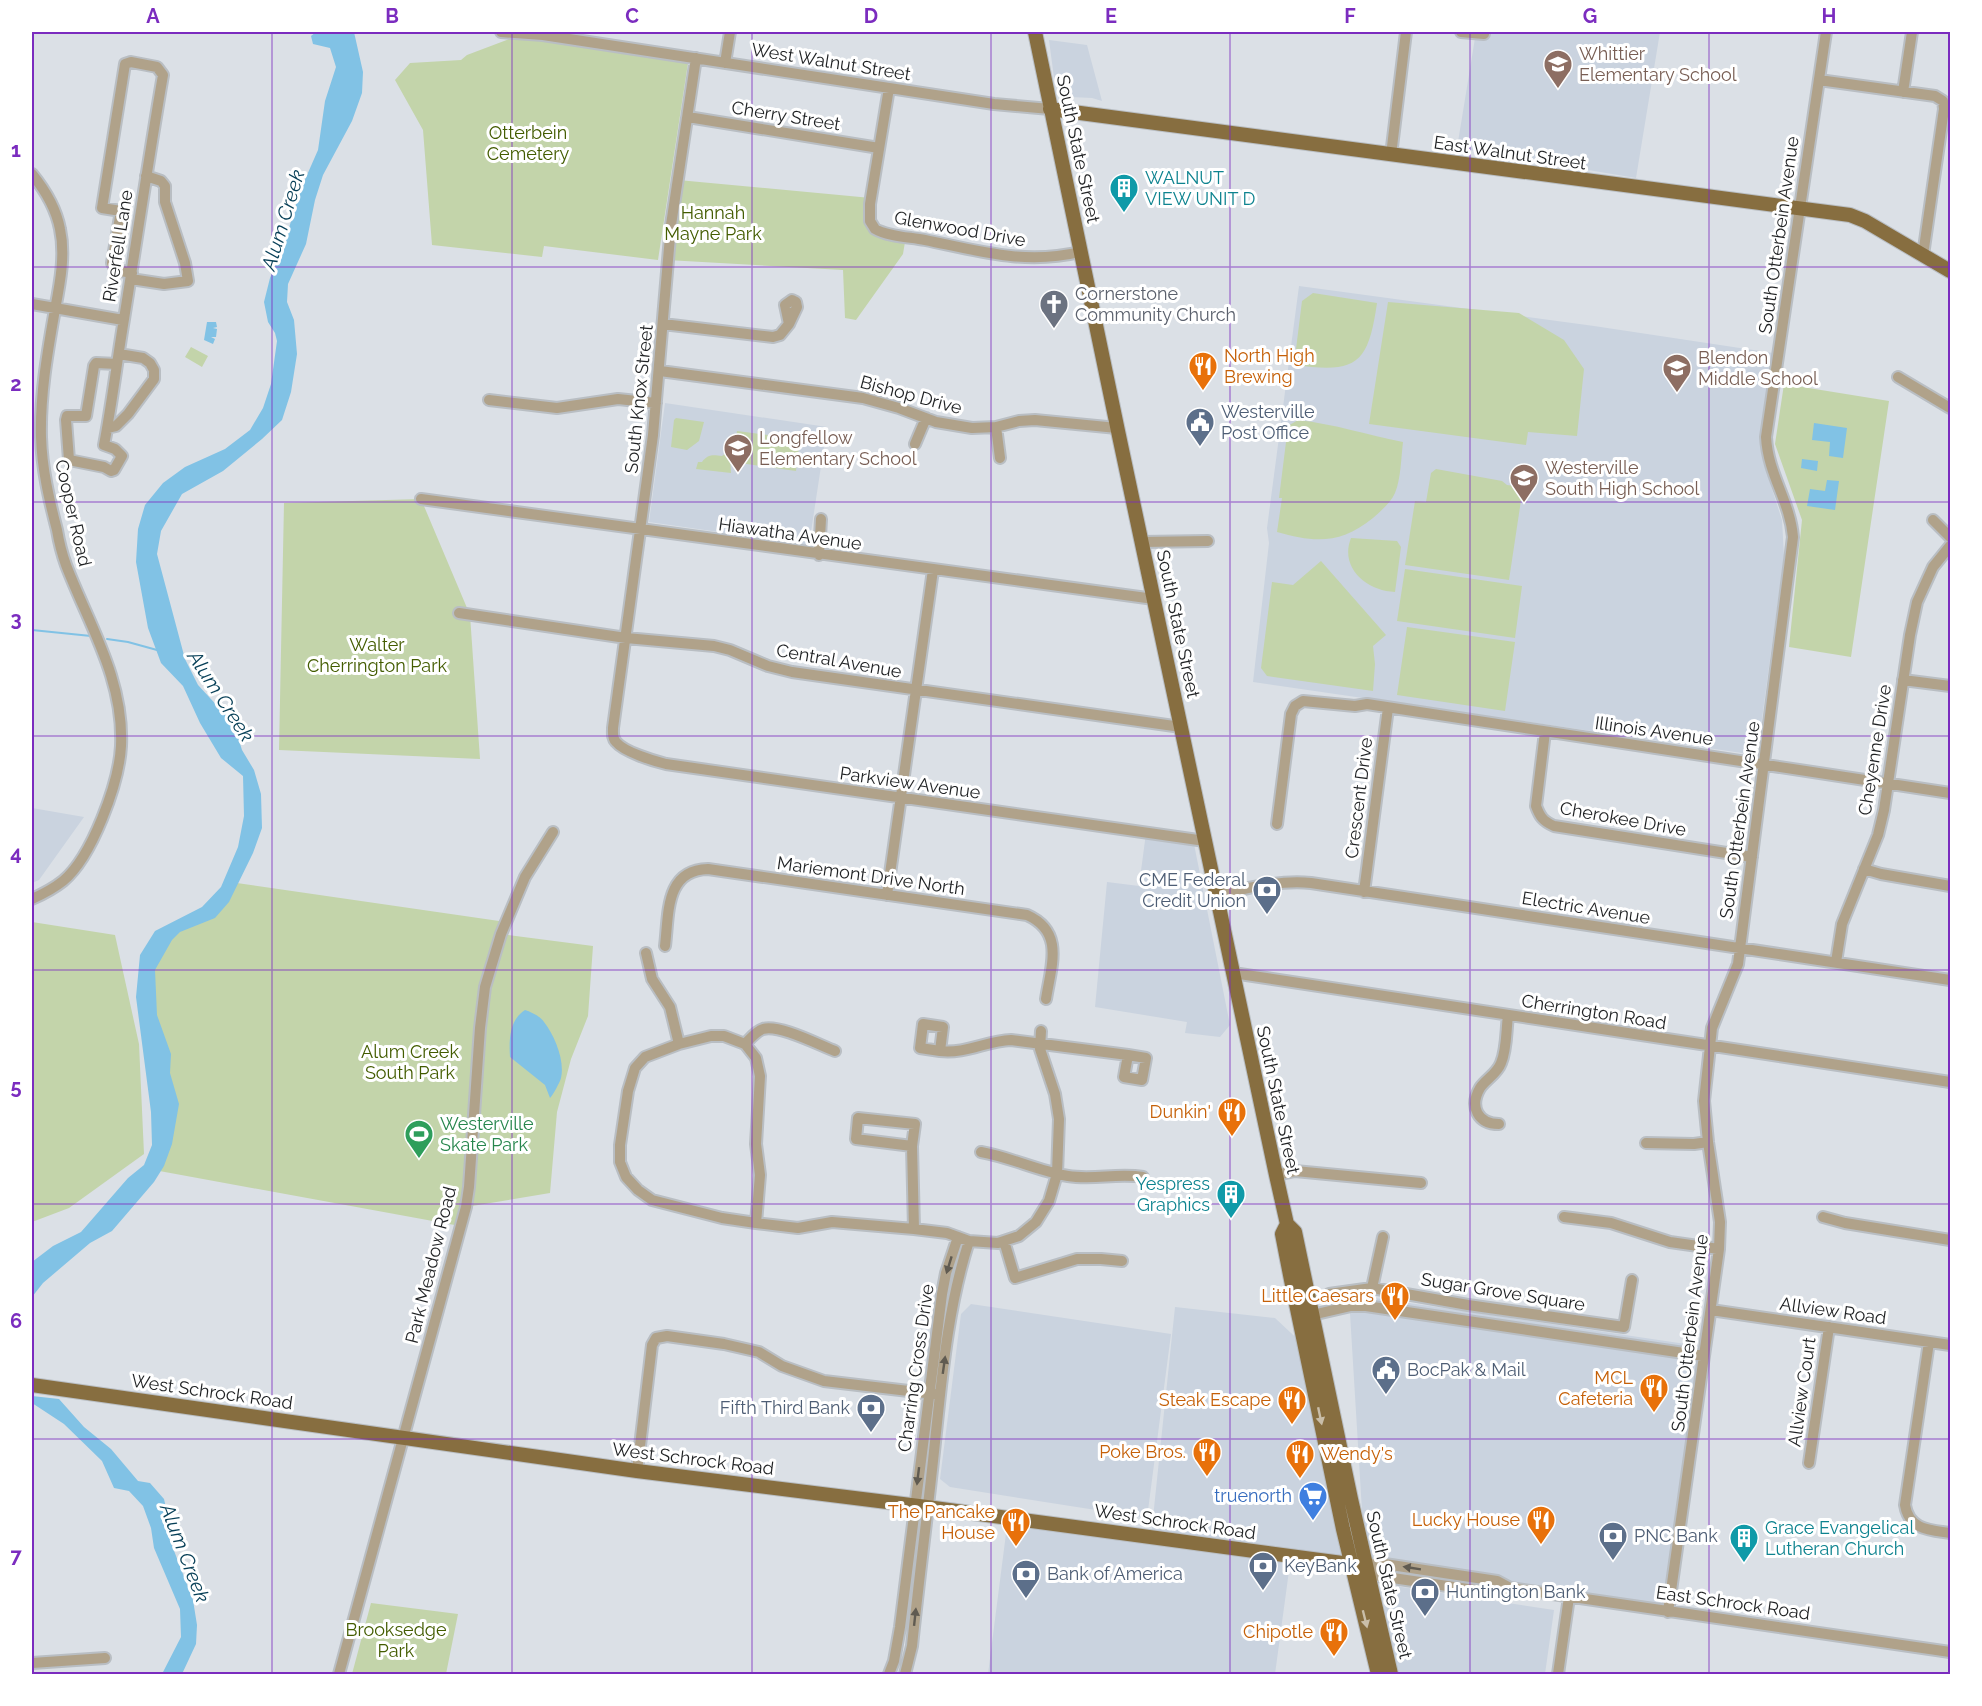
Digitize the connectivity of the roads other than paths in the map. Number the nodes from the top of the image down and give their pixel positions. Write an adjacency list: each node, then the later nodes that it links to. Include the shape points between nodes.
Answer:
1 (501, 32): 8 (street, West Walnut Street)
2 (730, 32): 11 (street)
3 (1035, 32): 15 (main road, South State Street)
4 (1406, 32): 18 (street)
5 (1461, 32): 9 (street)
6 (1826, 32): 12 (street, South Otterbein Avenue)
7 (1912, 32): 14 (street)
8 (543, 33): 10 (street, West Walnut Street)
9 (1484, 34)
10 (696, 58): 11 (street, West Walnut Street); 16 (street, South Knox Street)
11 (725, 63): 13 (street, West Walnut Street)
12 (1819, 80): 14 (street); 21 (street, South Otterbein Avenue)
13 (889, 87): 15 (street, West Walnut Street); 17 (street)
14 (1903, 92): 23 (street, via 1935,96 1943,101 1944,109)
15 (1050, 110): 18 (main road, East Walnut Street); 22 (main road, South State Street)
16 (688, 117): 17 (street, Cherry Street); 29 (street, South Knox Street, via 671,225)
17 (879, 148): 22 (street, Glenwood Drive, via 870,204 870,221 879,232 1007,257 1035,259)
18 (1391, 155): 21 (main road, East Walnut Street)
19 (32, 174): 27 (street, Cooper Road, via 45,191 61,231 61,273)
20 (146, 176): 25 (street, Riverfell Lane); 25 (street, via 165,186 165,202 188,281 164,284); 25 (street, Riverfell Lane, via 163,75 157,67 131,62 125,64 102,208 121,212 112,263 116,270)
21 (1800, 209): 23 (main road, East Walnut Street, via 1864,220); 63 (street, South Otterbein Avenue, via 1766,437 1770,467 1789,512 1793,537)
22 (1080, 252): 40 (main road, South State Street)
23 (1923, 255): 24 (main road, East Walnut Street)
24 (1950, 271)
25 (131, 276): 28 (street, Riverfell Lane)
26 (32, 304): 27 (street)
27 (55, 308): 28 (street); 76 (street, Cooper Road, via 42,396 45,482 65,562 112,676 121,748 112,789 89,848 64,880)
28 (123, 320): 31 (street, Riverfell Lane)
29 (663, 324): 30 (street, via 773,337); 32 (street, South Knox Street)
30 (789, 324)
31 (118, 359): 39 (street, Riverfell Lane); 39 (street, via 143,358 154,370 154,379 128,414 116,426); 39 (street, Riverfell Lane, via 94,366 86,416 67,416 69,460 114,470 122,456 104,446)
32 (660, 371): 35 (street, South Knox Street); 37 (street, Bishop Drive, via 864,398)
33 (1898, 377): 36 (street)
34 (489, 400): 35 (street, via 558,408 618,399)
35 (656, 403): 46 (street, South Knox Street)
36 (1950, 408)
37 (926, 418): 38 (street, Bishop Drive, via 954,426); 41 (street)
38 (996, 427): 40 (street, Bishop Drive, via 1035,420); 42 (street)
39 (107, 428)
40 (1117, 428): 49 (main road, South State Street)
41 (915, 444)
42 (1000, 458)
43 (421, 499): 46 (street, Hiawatha Avenue)
44 (821, 519): 51 (street)
45 (1933, 520): 47 (street)
46 (641, 530): 51 (street, Hiawatha Avenue); 55 (street, South Knox Street)
47 (1950, 537)
48 (1208, 541): 49 (street)
49 (1142, 542): 53 (main road, South State Street)
50 (1950, 546): 56 (street, Cheyenne Drive, via 1933,567 1917,602)
51 (819, 555): 52 (street, Hiawatha Avenue)
52 (933, 570): 53 (street, Hiawatha Avenue); 58 (street)
53 (1154, 599): 60 (main road, South State Street)
54 (459, 613): 55 (street, Central Avenue)
55 (626, 638): 58 (street, Central Avenue, via 714,646 792,672); 62 (street, South Knox Street, via 612,735)
56 (1903, 680): 57 (street); 64 (street, Cheyenne Drive)
57 (1950, 686)
58 (917, 690): 60 (street, Central Avenue); 66 (street)
59 (1388, 708): 61 (street, Illinois Avenue); 67 (street, Illinois Avenue, via 1305,701 1295,706); 73 (street, Crescent Drive)
60 (1181, 727): 69 (main road, South State Street)
61 (1545, 732): 63 (street, Illinois Avenue); 70 (street, Cherokee Drive, via 1536,806 1545,822)
62 (615, 741): 66 (street, Parkview Avenue, via 666,764)
63 (1764, 764): 64 (street, Illinois Avenue); 70 (street, South Otterbein Avenue)
64 (1887, 784): 65 (street, Illinois Avenue); 71 (street, Cheyenne Drive, via 1878,835)
65 (1950, 793)
66 (901, 798): 69 (street, Parkview Avenue); 74 (street)
67 (1277, 825)
68 (553, 832): 126 (street, Park Meadow Road, via 525,877 501,934 485,987 466,1207)
69 (1205, 841): 75 (main road, South State Street)
70 (1752, 857): 78 (street, South Otterbein Avenue)
71 (1864, 869): 72 (street); 80 (street, Cheyenne Drive, via 1842,924)
72 (1950, 886)
73 (1364, 892): 75 (street, Electric Avenue, via 1294,882); 78 (street, Electric Avenue)
74 (887, 895): 77 (street, Mariemont Drive North, via 698,870 679,881 672,897); 83 (street, Mariemont Drive North, via 1027,915 1038,920 1052,940)
75 (1216, 895): 81 (main road, South State Street)
76 (32, 899)
77 (665, 946)
78 (1740, 948): 80 (street, Electric Avenue); 89 (street, South Otterbein Avenue, via 1738,964 1712,1028)
79 (646, 953): 87 (street, via 652,979 670,1007)
80 (1836, 962): 82 (street, Electric Avenue)
81 (1233, 973): 84 (street, Cherrington Road); 100 (main road, South State Street)
82 (1950, 980)
83 (1046, 999)
84 (1508, 1016): 89 (street, Cherrington Road); 94 (street, via 1502,1061 1480,1087 1476,1104 1482,1120)
85 (1041, 1031): 86 (street)
86 (1040, 1043): 91 (street, via 999,1041 953,1053); 92 (street); 99 (street, via 1058,1113)
87 (679, 1044): 88 (street, via 711,1036); 105 (street, via 645,1057 635,1068 620,1145 620,1162 626,1177 652,1200)
88 (745, 1044): 90 (street, via 758,1031 768,1028 793,1033); 105 (street, via 756,1058 760,1076)
89 (1710, 1046): 93 (street, Cherrington Road); 95 (street, South Otterbein Avenue, via 1704,1101)
90 (835, 1051)
91 (940, 1051)
92 (1128, 1055)
93 (1950, 1082)
94 (1499, 1124)
95 (1708, 1142): 96 (street); 113 (street, South Otterbein Avenue, via 1720,1222)
96 (1646, 1143)
97 (912, 1146): 97 (street, via 915,1124 858,1118 856,1139); 106 (street)
98 (981, 1152): 99 (street)
99 (1057, 1174): 101 (street); 112 (street, via 1036,1222 1019,1236)
100 (1276, 1175): 102 (street, via 1295,1171); 107 (main road, South State Street)
101 (1143, 1177)
102 (1421, 1183)
103 (1564, 1217): 113 (street, via 1611,1223 1650,1237)
104 (1823, 1217): 110 (street)
105 (756, 1223): 106 (street, via 798,1228 832,1222)
106 (914, 1229): 108 (street)
107 (1285, 1229): 119 (main road, South State Street, via 1287,1255 1297,1270); 119 (main road, South State Street, via 1295,1232)
108 (958, 1237): 111 (street); 125 (street, Charring Cross Drive, one-way to 125, via 946,1273)
109 (1383, 1237): 116 (street)
110 (1950, 1240)
111 (969, 1241): 112 (street); 125 (street, Charring Cross Drive, one-way to 111, via 958,1276)
112 (1004, 1241): 114 (street, via 1015,1278 1077,1259)
113 (1719, 1250): 118 (street, South Otterbein Avenue)
114 (1122, 1261)
115 (1632, 1280): 116 (street, Sugar Grove Square, via 1624,1327)
116 (1372, 1288): 117 (street, Sugar Grove Square)
117 (1329, 1294)
118 (1711, 1310): 120 (street, Allview Road); 123 (street, South Otterbein Avenue)
119 (1306, 1316): 123 (street, via 1366,1306); 131 (main road, South State Street, one-way to 131, via 1330,1463); 131 (main road, South State Street, via 1330,1400)
120 (1829, 1327): 121 (street, Allview Road); 127 (street, Allview Court)
121 (1929, 1342): 122 (street, Allview Road); 130 (street, via 1905,1505 1910,1520 1921,1528)
122 (1950, 1345)
123 (1704, 1356): 133 (street, South Otterbein Avenue)
124 (32, 1385): 126 (main road, West Schrock Road)
125 (935, 1394): 128 (street, via 824,1382 782,1366 759,1352 667,1336 656,1338); 129 (street, Charring Cross Drive)
126 (404, 1438): 128 (main road, West Schrock Road); 137 (street, Park Meadow Road)
127 (1809, 1463)
128 (637, 1471): 129 (main road, West Schrock Road)
129 (921, 1506): 131 (main road, West Schrock Road); 138 (street); 139 (street, one-way to 129, via 912,1646)
130 (1950, 1533)
131 (1358, 1565): 132 (street, East Schrock Road, via 1382,1576 1495,1593 1510,1588); 140 (main road, South State Street, one-way to 140); 141 (main road, South State Street)
132 (1569, 1597): 133 (street, East Schrock Road); 142 (street)
133 (1668, 1612): 134 (street, East Schrock Road)
134 (1950, 1652)
135 (105, 1658): 136 (street)
136 (32, 1663)
137 (339, 1674)
138 (889, 1674)
139 (905, 1674)
140 (1380, 1674)
141 (1391, 1674)
142 (1558, 1674)

